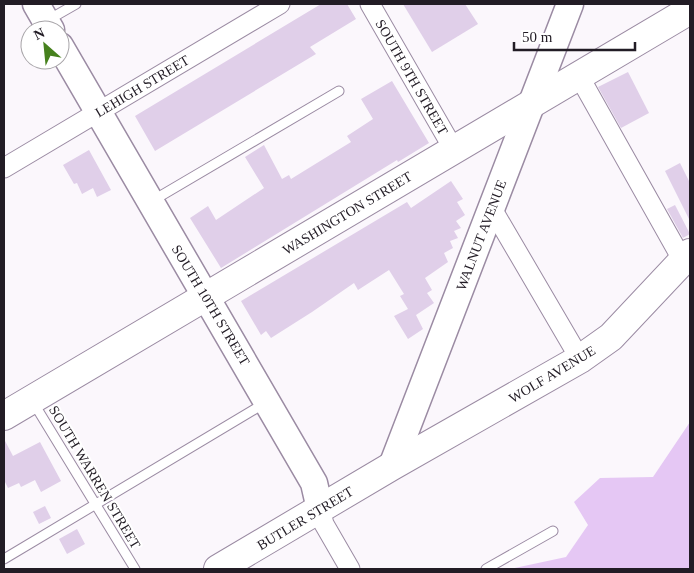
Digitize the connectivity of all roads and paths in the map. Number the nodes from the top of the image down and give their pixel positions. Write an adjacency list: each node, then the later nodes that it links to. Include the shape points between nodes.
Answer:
1 (76, 4): 6 (lane)
2 (280, 4): 11 (street, LEHIGH STREET)
3 (370, 4): 12 (street, SOUTH 9TH STREET)
4 (570, 4): 10 (street, WALNUT AVENUE)
5 (690, 10): 8 (main road, WASHINGTON STREET)
6 (44, 18)
7 (70, 63): 11 (street, SOUTH 10TH STREET)
8 (579, 76): 10 (main road, WASHINGTON STREET); 16 (street)
9 (339, 91): 14 (lane)
10 (530, 105): 12 (main road, WASHINGTON STREET); 15 (street, WALNUT AVENUE)
11 (98, 112): 13 (street, LEHIGH STREET); 14 (street, SOUTH 10TH STREET)
12 (454, 150): 17 (main road, WASHINGTON STREET)
13 (4, 168)
14 (150, 203): 17 (street, SOUTH 10TH STREET)
15 (491, 207): 18 (street); 22 (street, WALNUT AVENUE)
16 (687, 257): 18 (main road, WOLF AVENUE, via 611,337)
17 (206, 296): 19 (main road, WASHINGTON STREET); 20 (street, SOUTH 10TH STREET)
18 (580, 360): 22 (main road, WOLF AVENUE)
19 (32, 400): 21 (main road, WASHINGTON STREET); 23 (lane, SOUTH WARREN STREET)
20 (268, 402): 23 (lane); 24 (street, SOUTH 10TH STREET, via 314,484)
21 (4, 416)
22 (392, 466): 24 (main road, BUTLER STREET)
23 (95, 504): 26 (lane); 27 (lane, SOUTH WARREN STREET)
24 (320, 509): 28 (main road, BUTLER STREET); 29 (street, SOUTH 10TH STREET, via 324,524)
25 (553, 531): 30 (lane)
26 (4, 559)
27 (135, 569)
28 (218, 569)
29 (350, 569)
30 (486, 569)

